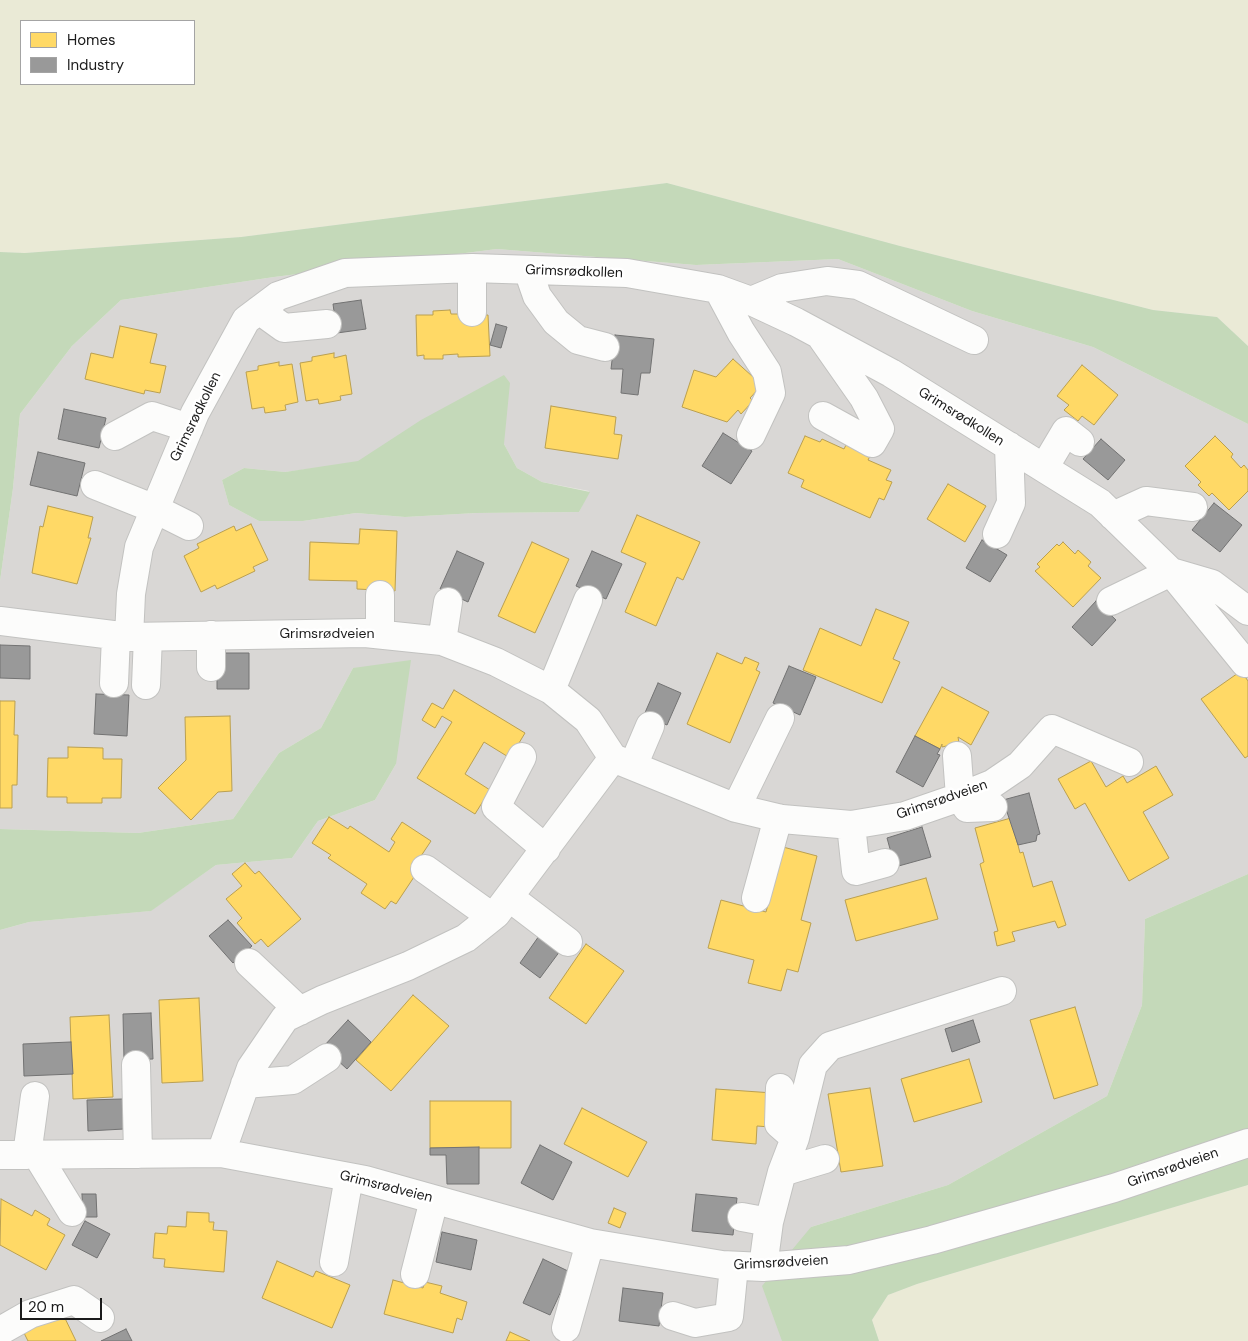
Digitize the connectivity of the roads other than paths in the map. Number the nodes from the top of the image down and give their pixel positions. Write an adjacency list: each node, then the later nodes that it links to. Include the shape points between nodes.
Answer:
1 (472, 268): 2 (street, Grimsrødkollen); 5 (street, Grimsrødkollen, via 345,273 278,296); 6 (street)
2 (528, 270): 3 (street, Grimsrødkollen, via 627,273); 10 (street, via 537,296 556,322 578,340)
3 (718, 289): 4 (street, Grimsrødkollen); 13 (street, via 766,372 771,393)
4 (751, 301): 8 (street, Grimsrødkollen); 9 (street, via 782,288 827,281 858,285)
5 (259, 310): 7 (street, via 284,328); 12 (street, Grimsrødkollen, via 246,320)
6 (472, 312)
7 (327, 324)
8 (820, 335): 11 (street, via 864,398 880,429 872,443); 16 (street, Grimsrødkollen, via 891,373)
9 (974, 340)
10 (605, 347)
11 (823, 416)
12 (189, 428): 14 (street, via 152,416); 20 (street, Grimsrødkollen)
13 (751, 435)
14 (115, 436)
15 (1080, 442): 17 (street, via 1066,431)
16 (1009, 446): 17 (street, Grimsrødkollen); 23 (street, via 1010,503)
17 (1044, 468): 21 (street, Grimsrødkollen, via 1100,503)
18 (95, 485): 20 (street)
19 (1193, 507): 21 (street, via 1146,501)
20 (155, 509): 22 (street); 33 (street, Grimsrødkollen, via 139,547 130,594)
21 (1113, 516): 24 (street, Grimsrødkollen)
22 (189, 526)
23 (997, 534)
24 (1171, 572): 27 (street); 29 (street, via 1212,584); 35 (street, Grimsrødkollen)
25 (380, 595): 31 (street)
26 (588, 600): 39 (street)
27 (1111, 601)
28 (448, 602): 34 (street)
29 (1248, 611)
30 (0, 621): 33 (street, Grimsrødveien)
31 (380, 634): 32 (street, Grimsrødveien); 34 (street, Grimsrødveien)
32 (211, 635): 33 (street, Grimsrødveien); 36 (street)
33 (131, 637): 37 (street); 38 (street)
34 (442, 641): 39 (street, Grimsrødveien, via 496,662)
35 (1245, 664)
36 (211, 667)
37 (114, 683)
38 (146, 685)
39 (551, 690): 44 (street, Grimsrødveien, via 588,720)
40 (780, 718): 48 (street)
41 (650, 726): 44 (street)
42 (957, 756): 46 (street)
43 (522, 757): 51 (street, via 496,806)
44 (623, 762): 48 (street, Grimsrødveien); 51 (street)
45 (1129, 762): 46 (street, Grimsrødveien, via 1052,729 1020,765 992,784)
46 (960, 797): 47 (street, via 967,808); 50 (street, Grimsrødveien, via 906,816)
47 (993, 807)
48 (736, 808): 49 (street, Grimsrødveien)
49 (778, 818): 50 (street, Grimsrødveien); 54 (street)
50 (851, 824): 52 (street, via 856,871)
51 (546, 849): 55 (street)
52 (885, 863)
53 (425, 869): 55 (street)
54 (756, 898)
55 (500, 907): 56 (street); 59 (street, via 466,938)
56 (568, 942)
57 (249, 963): 59 (street)
58 (1002, 991): 65 (street, via 830,1046 813,1066)
59 (300, 1012): 62 (street, via 285,1018 251,1068)
60 (327, 1058): 62 (street, via 293,1080)
61 (136, 1065): 68 (street)
62 (245, 1084): 67 (street)
63 (780, 1088): 65 (street, via 779,1124)
64 (35, 1096): 70 (street)
65 (795, 1138): 72 (street)
66 (1248, 1143): 81 (street, Grimsrødveien, via 1114,1188 932,1240 849,1260)
67 (221, 1153): 68 (street, Grimsrødveien); 73 (street, Grimsrødveien)
68 (138, 1154): 70 (street, Grimsrødveien)
69 (0, 1155): 70 (street, Grimsrødveien)
70 (32, 1155): 75 (street)
71 (825, 1159): 72 (street)
72 (782, 1172): 77 (street)
73 (349, 1177): 74 (street, Grimsrødveien); 79 (street)
74 (434, 1200): 78 (street, Grimsrødveien); 82 (street)
75 (72, 1212)
76 (742, 1217): 77 (street)
77 (769, 1222): 81 (street)
78 (590, 1243): 80 (street, Grimsrødveien); 85 (street)
79 (334, 1262)
80 (734, 1266): 81 (street, Grimsrødveien); 83 (street, via 728,1317 695,1323)
81 (763, 1267)
82 (416, 1274)
83 (673, 1316)
84 (100, 1318): 86 (street, via 74,1300 30,1314)
85 (566, 1328)
86 (0, 1331)

